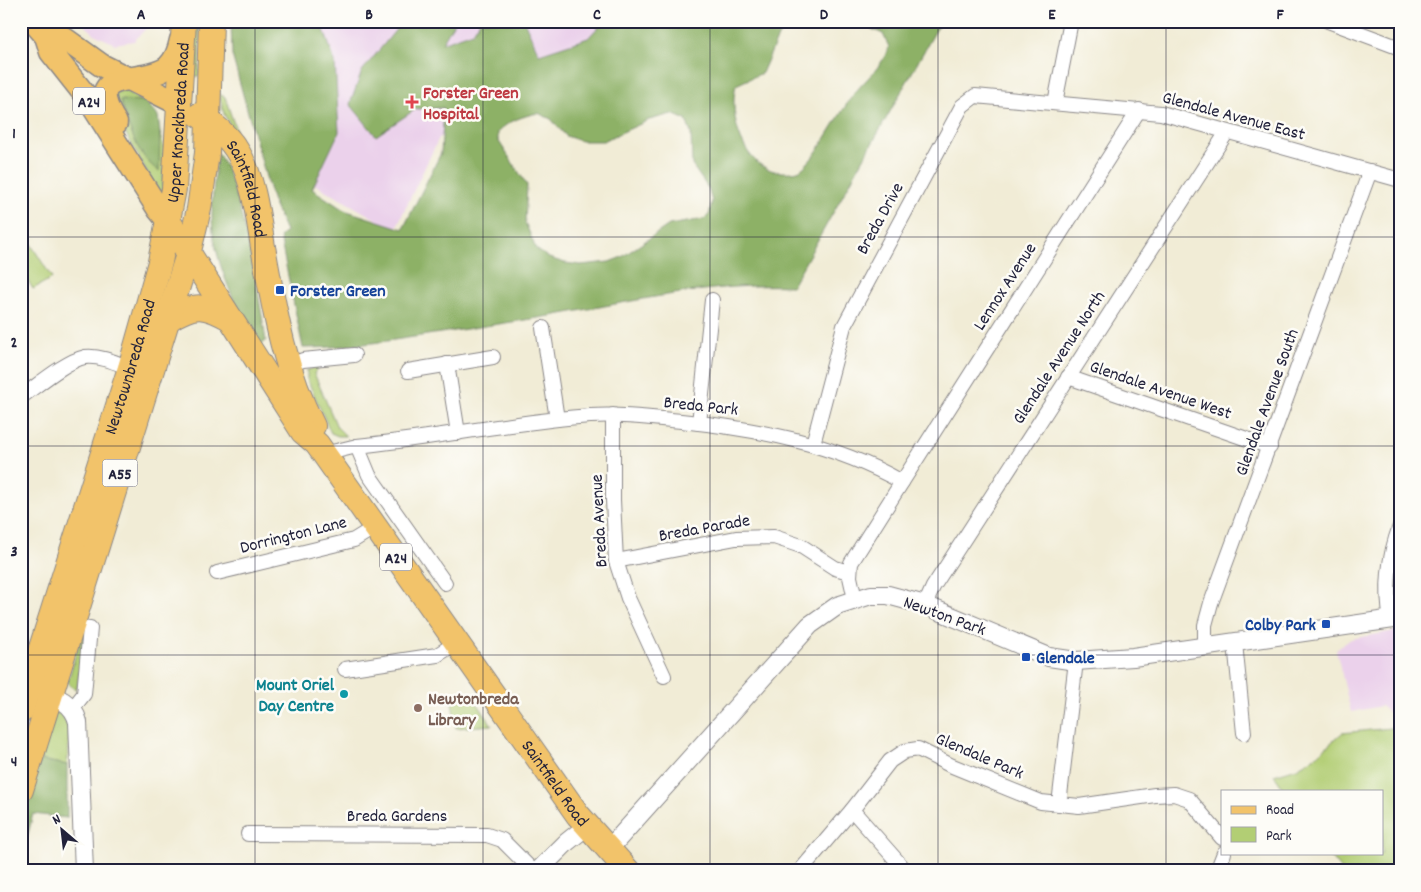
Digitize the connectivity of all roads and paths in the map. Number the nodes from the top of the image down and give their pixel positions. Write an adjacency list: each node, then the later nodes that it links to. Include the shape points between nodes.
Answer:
1 (210, 21): 11 (highway, Upper Knockbreda Road / A55)
2 (1071, 21): 8 (street)
3 (1328, 21): 6 (street)
4 (39, 28): 7 (main road, Saintfield Road / A24, via 62,37); 13 (main road, Saintfield Road / A24, via 51,52 89,100)
5 (183, 28): 7 (main road, via 177,56 170,65 155,74); 9 (highway, Upper Knockbreda Road / A55)
6 (1400, 48)
7 (124, 78): 9 (main road, Saintfield Road / A24); 13 (main road, A24, via 108,88 104,102 132,150)
8 (1055, 103): 10 (street, Glendale Avenue East); 35 (street, Breda Drive, via 976,96 962,106 844,326)
9 (178, 104): 11 (highway, Saintfield Road / A24); 16 (highway, Upper Knockbreda Road / A55)
10 (1139, 110): 12 (street, Glendale Avenue East); 39 (street, Lennox Avenue)
11 (209, 122): 17 (highway, Upper Knockbreda Road / A55, via 203,186); 25 (highway, Saintfield Road / A24, via 228,138 240,155 246,173)
12 (1227, 132): 14 (street, Glendale Avenue East); 29 (street, Glendale Avenue North)
13 (132, 167): 16 (main road, Saintfield Road / A24)
14 (1370, 171): 15 (street, Glendale Avenue East); 37 (street, Glendale Avenue South)
15 (1400, 180)
16 (169, 222): 17 (highway, Saintfield Road / A24); 26 (highway, Newtownbreda Road / A55)
17 (189, 251): 19 (highway, Saintfield Road / A24); 20 (highway, Newtownbreda Road / A55)
18 (712, 300): 33 (street)
19 (231, 318): 20 (highway, via 214,309 194,306); 28 (highway, Saintfield Road / A24)
20 (169, 319): 57 (highway, Newtownbreda Road / A55)
21 (543, 328): 32 (street)
22 (354, 354): 25 (street)
23 (493, 357): 24 (street)
24 (447, 364): 27 (street); 34 (street)
25 (288, 365): 28 (street); 38 (highway, Saintfield Road / A24)
26 (130, 368): 30 (street, via 85,357); 57 (highway, Newtownbreda Road / A55)
27 (408, 371)
28 (266, 376): 38 (highway, Saintfield Road / A24, via 303,432)
29 (1068, 377): 37 (street, Glendale Avenue West); 48 (street, Glendale Avenue North)
30 (21, 397)
31 (613, 415): 32 (street, Breda Park); 33 (street, Breda Park); 42 (street, Breda Avenue)
32 (557, 420): 34 (street, Breda Park)
33 (699, 423): 35 (street, Breda Park, via 755,430)
34 (458, 433): 36 (street, Breda Park)
35 (813, 444): 39 (street, Breda Park)
36 (357, 446): 38 (street, Breda Park); 46 (street, via 369,475)
37 (1270, 446): 53 (street, Glendale Avenue South, via 1209,610 1203,634)
38 (321, 449): 41 (highway, Saintfield Road / A24)
39 (902, 482): 44 (street, via 854,557)
40 (1400, 526): 43 (street)
41 (375, 527): 45 (street, Dorrington Lane, via 354,540); 51 (highway, Saintfield Road / A24)
42 (616, 561): 44 (street, Breda Parade, via 736,538 774,537 801,546 828,564); 56 (street, Breda Avenue, via 628,598)
43 (1394, 566): 49 (street, via 1387,592)
44 (849, 572): 47 (street)
45 (217, 573)
46 (445, 583)
47 (855, 599): 48 (street, Newton Park, via 888,595); 67 (street, Newton Park, via 837,606 810,625)
48 (924, 605): 54 (street, Newton Park, via 1048,657)
49 (1395, 619): 52 (street, Newton Park)
50 (90, 628): 58 (street, via 84,694)
51 (456, 643): 55 (street, via 437,655); 64 (highway, Saintfield Road / A24)
52 (1235, 643): 53 (street, Newton Park); 60 (street)
53 (1205, 647): 54 (street, Newton Park)
54 (1076, 661): 62 (street)
55 (345, 670)
56 (664, 676)
57 (40, 692): 58 (street); 59 (highway, A55); 61 (highway, A55)
58 (73, 708): 69 (street, via 79,734)
59 (21, 711)
60 (1244, 734)
61 (21, 790)
62 (1059, 804): 63 (street, Glendale Park, via 1041,802 918,749 905,751 890,761); 66 (street, Glendale Park, via 1079,806 1174,794 1189,799)
63 (852, 810): 73 (street, Glendale Park); 74 (street)
64 (587, 826): 67 (highway, Saintfield Road / A24); 71 (street)
65 (248, 834): 70 (street, Breda Gardens, via 487,835 502,840)
66 (1221, 837)
67 (608, 850): 72 (highway, Saintfield Road / A24)
68 (1224, 854): 75 (street)
69 (84, 871)
70 (533, 871)
71 (538, 871)
72 (628, 871)
73 (800, 871)
74 (906, 871)
75 (1217, 871)

